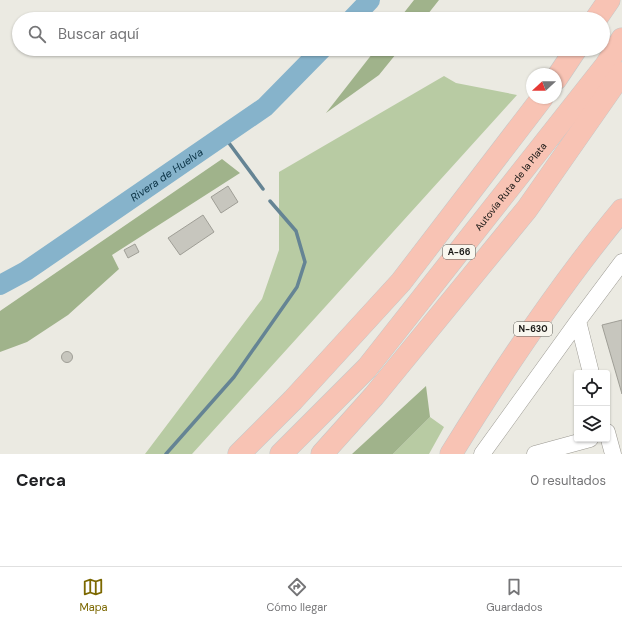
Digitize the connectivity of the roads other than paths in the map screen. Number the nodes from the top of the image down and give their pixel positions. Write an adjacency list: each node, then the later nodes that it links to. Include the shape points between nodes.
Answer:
1 (609, 0): 2 (highway)
2 (601, 12)
3 (622, 39): 16 (highway, Autovía Ruta de la Plata / A-66, via 606,65 368,368)
4 (571, 56): 5 (highway)
5 (562, 70)
6 (622, 73): 12 (highway, via 527,209)
7 (537, 104): 15 (highway, A-66, via 401,282 293,400)
8 (622, 210): 19 (highway, N-630, via 538,322)
9 (622, 262): 10 (street)
10 (578, 321): 11 (street); 20 (street)
11 (590, 370)
12 (374, 396): 17 (highway); 18 (highway)
13 (579, 442): 21 (street)
14 (609, 442): 22 (street)
15 (239, 454)
16 (281, 454)
17 (314, 454)
18 (322, 454)
19 (451, 454)
20 (482, 454)
21 (535, 454)
22 (613, 454)

